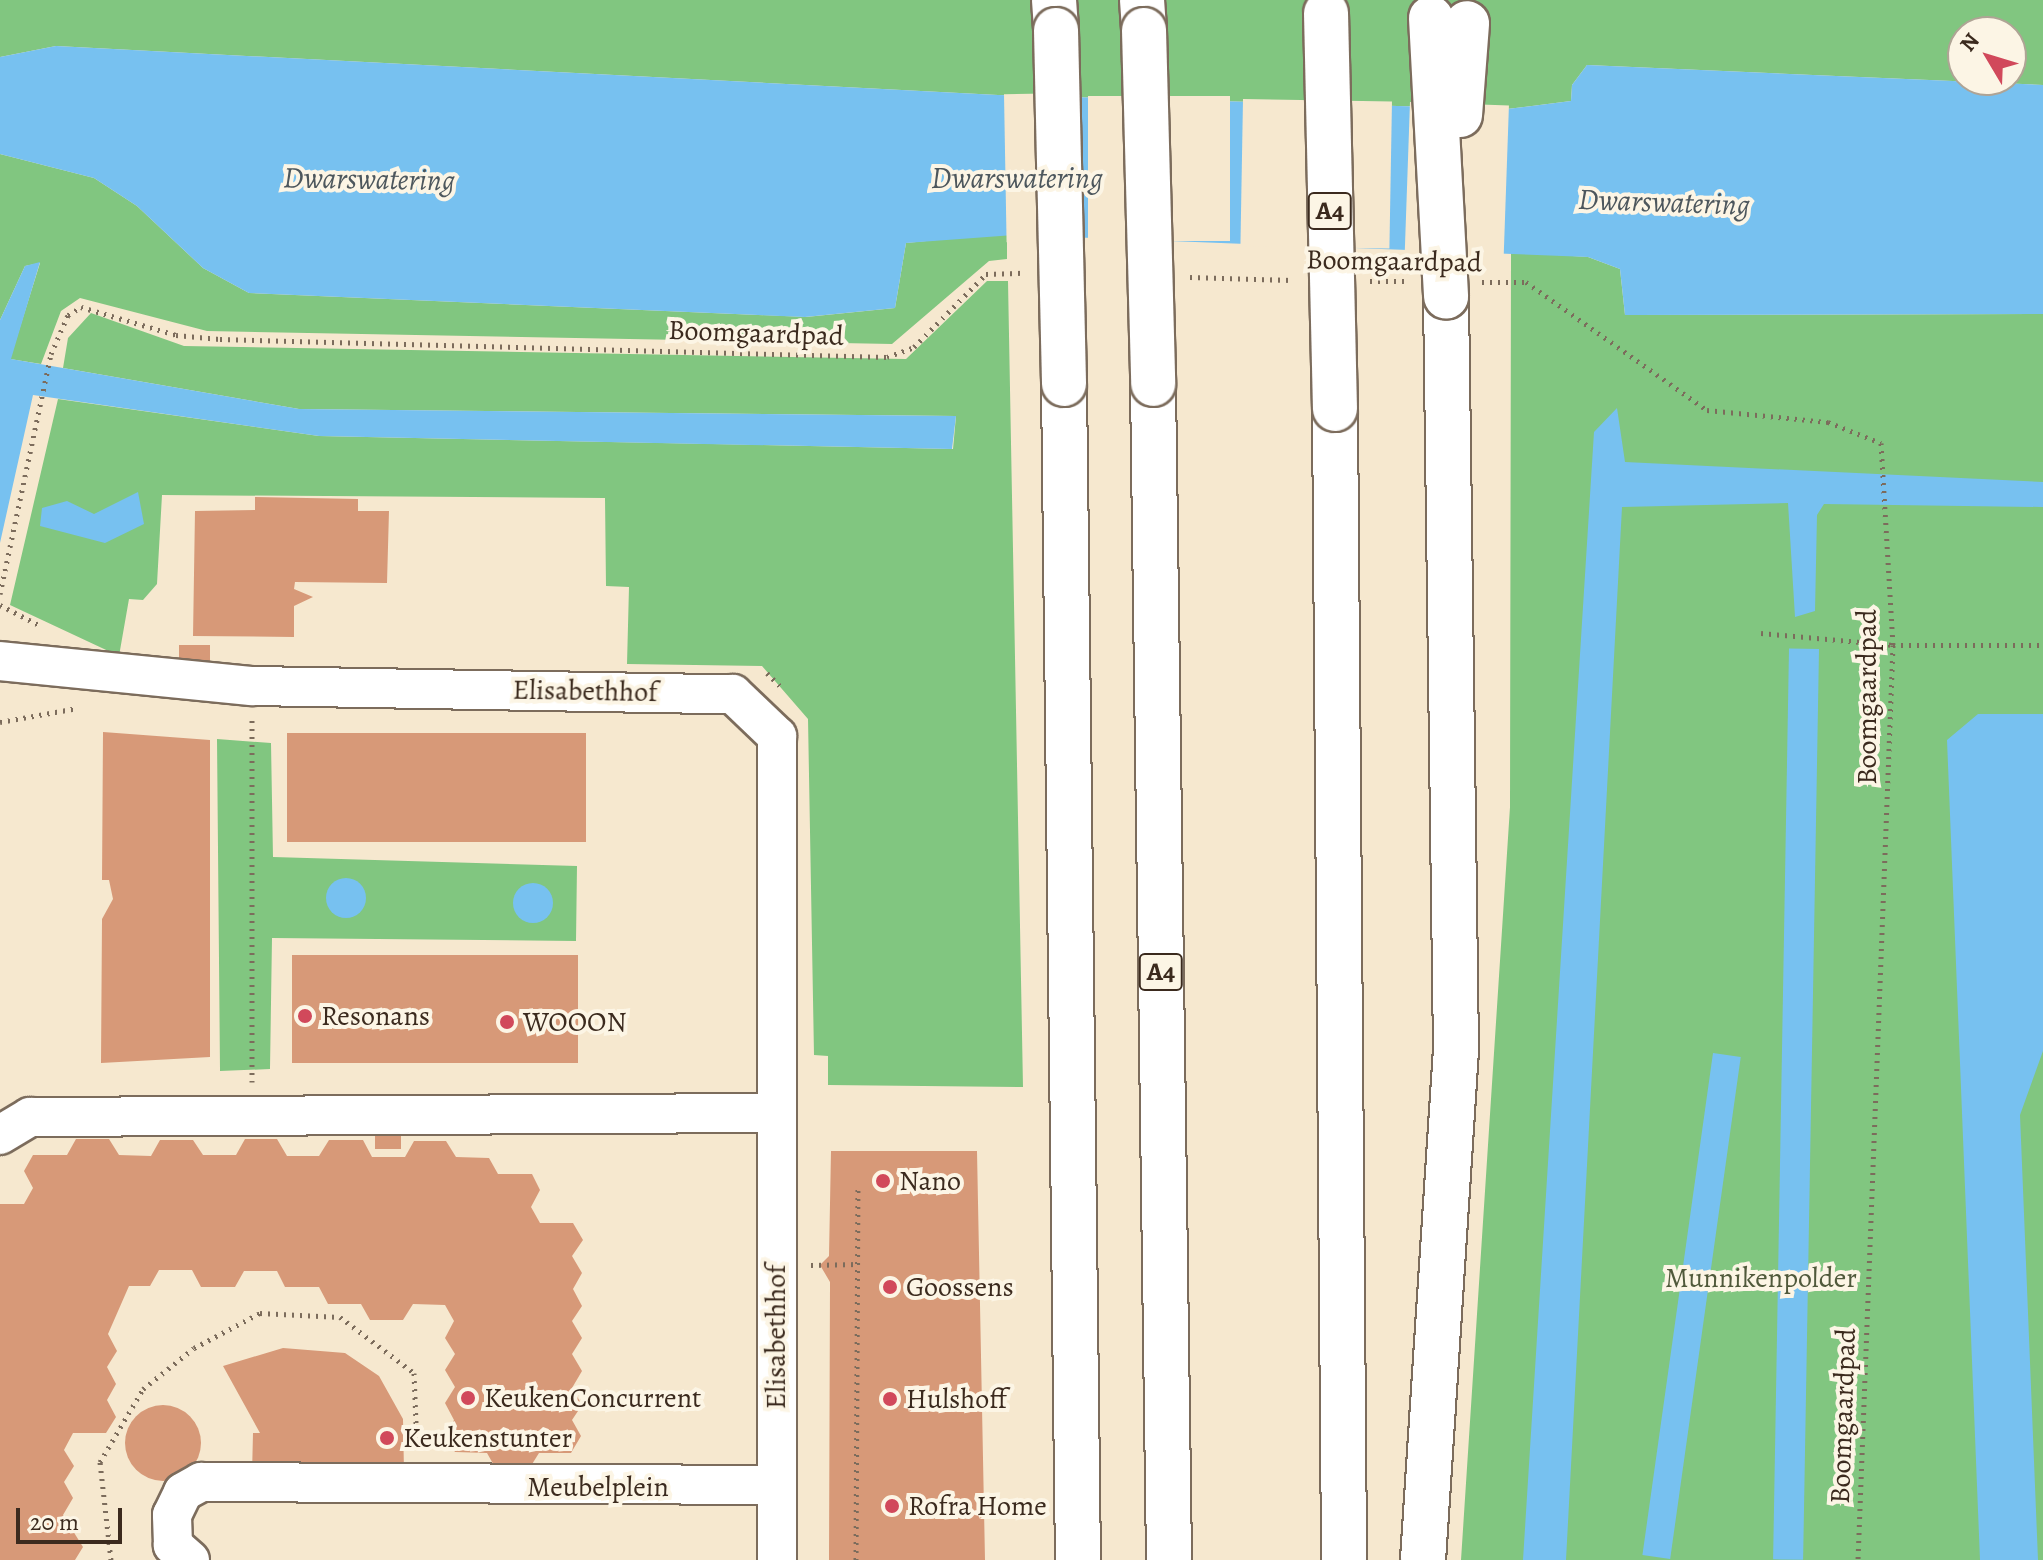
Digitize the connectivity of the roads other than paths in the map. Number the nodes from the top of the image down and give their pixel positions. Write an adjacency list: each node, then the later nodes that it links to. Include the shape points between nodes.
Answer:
1 (1326, 7): 13 (highway, A4, bridge, via 1335,409)
2 (1450, 10): 14 (highway, bridge, via 1441,287 1456,1050)
3 (1055, 15): 11 (highway, bridge)
4 (1143, 15): 12 (highway, A4, bridge)
5 (0, 661): 6 (street, Elisabethhof, via 252,686 733,694 777,736)
6 (776, 1113): 7 (street, via 252,1115); 8 (street, Elisabethhof)
7 (15, 1126)
8 (777, 1485): 9 (street, Meubelplein, via 201,1482 183,1492 172,1515 173,1545); 10 (street, Elisabethhof)
9 (190, 1560)
10 (777, 1560)
11 (1078, 1560)
12 (1169, 1560)
13 (1344, 1560)
14 (1423, 1560)

